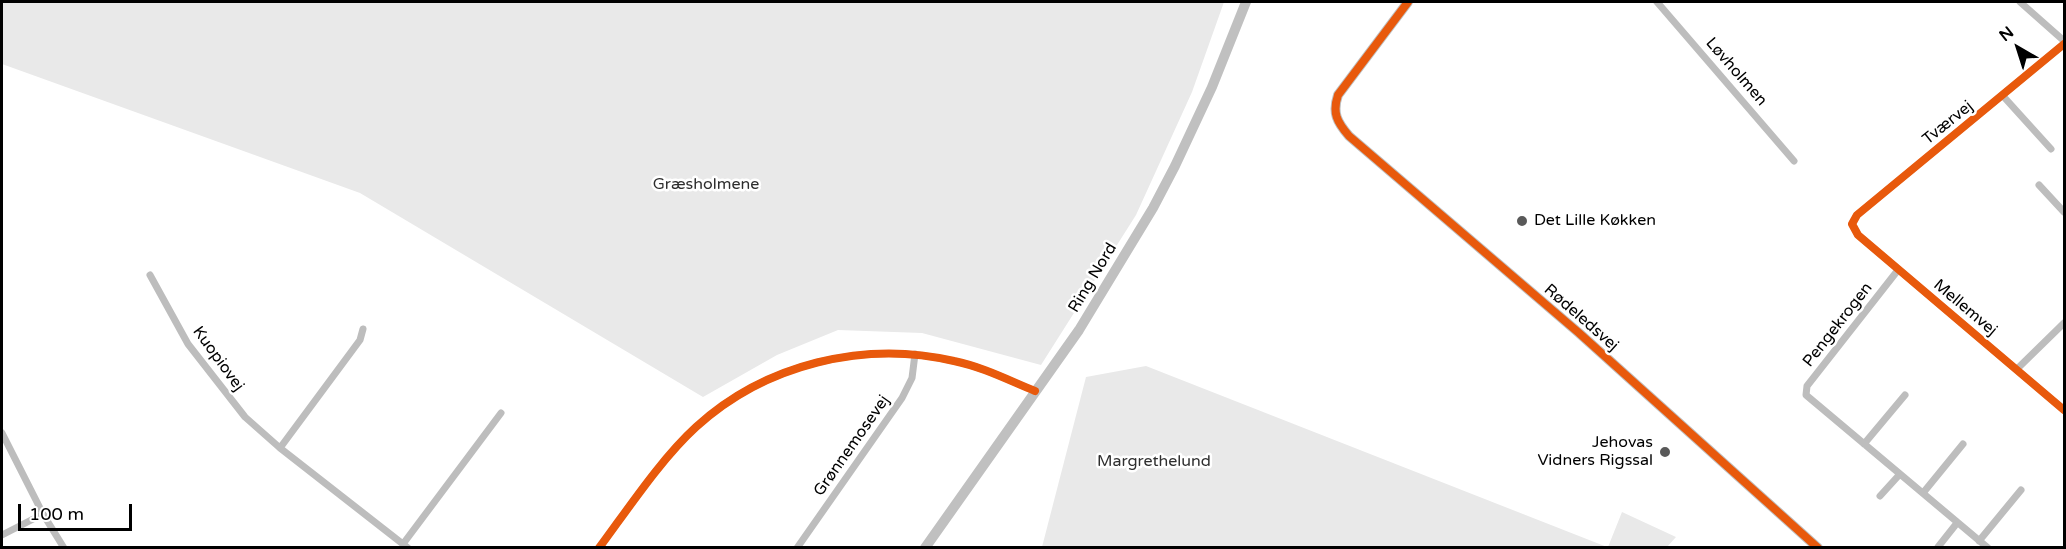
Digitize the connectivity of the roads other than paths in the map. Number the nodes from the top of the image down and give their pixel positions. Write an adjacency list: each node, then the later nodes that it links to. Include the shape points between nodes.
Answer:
1 (1246, 2): 18 (street, Ring Nord, via 1212,87 1157,200 1078,330)
2 (1408, 2): 39 (street, Rødeledsvej, via 1343,86 1335,105 1337,122)
3 (1657, 2): 8 (street, Løvholmen)
4 (2020, 2): 5 (street)
5 (2064, 43): 6 (street, Tværvej)
6 (2003, 96): 7 (street); 11 (street, Tværvej, via 1857,215)
7 (2051, 149)
8 (1794, 161)
9 (2039, 184): 10 (street)
10 (2064, 213)
11 (1852, 224): 12 (street, Mellemvej, via 1858,235)
12 (1898, 270): 17 (street, Mellemvej); 23 (street, Pengekrogen, via 1807,386 1806,395)
13 (150, 275): 25 (street, Kuopiovej, via 188,344 245,417)
14 (2064, 323): 17 (street)
15 (363, 329): 25 (street, via 360,340)
16 (915, 354): 18 (street, via 973,366); 36 (street, via 823,360 781,374 739,396 696,427 675,448); 37 (street, Grønnemosevej, via 912,378 902,398)
17 (2017, 369): 20 (street, Mellemvej)
18 (1035, 391): 38 (street, Ring Nord)
19 (1905, 395): 23 (street)
20 (2064, 410)
21 (501, 413): 34 (street, Kuopiovej)
22 (2, 433): 30 (street)
23 (1864, 444): 26 (street, Pengekrogen)
24 (1963, 444): 28 (street)
25 (280, 448): 34 (street, Kuopiovej)
26 (1900, 474): 28 (street, Pengekrogen); 29 (street)
27 (2021, 490): 33 (street)
28 (1923, 493): 31 (street, Pengekrogen)
29 (1880, 496)
30 (43, 514): 32 (street); 35 (street)
31 (1957, 523): 33 (street, Pengekrogen); 40 (street)
32 (2, 535)
33 (1979, 541): 41 (street, Pengekrogen)
34 (406, 546)
35 (64, 548)
36 (599, 548)
37 (797, 548)
38 (925, 548)
39 (1818, 548)
40 (1938, 548)
41 (1988, 548)

